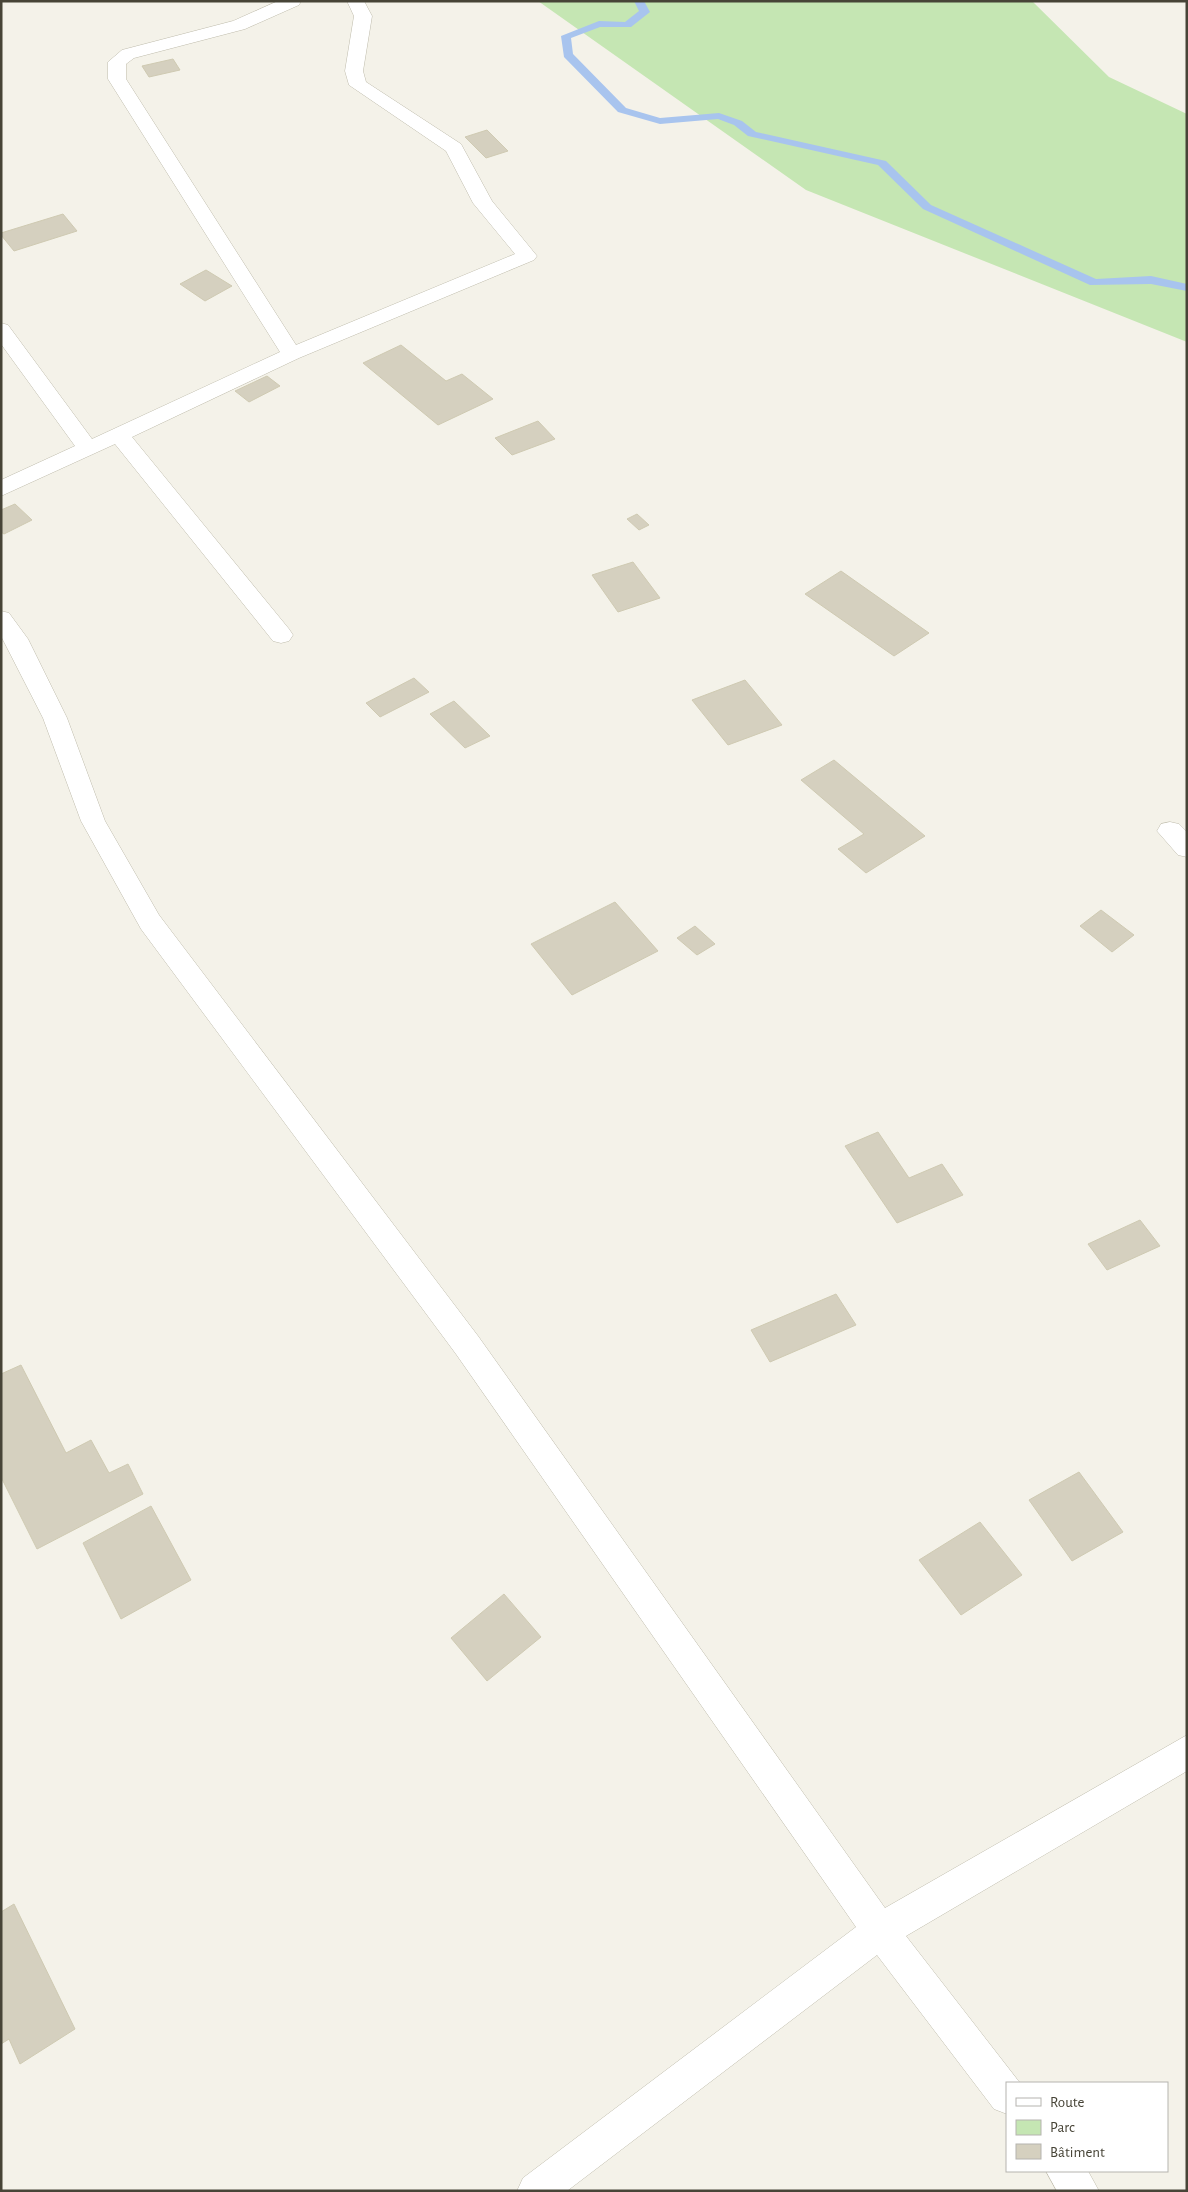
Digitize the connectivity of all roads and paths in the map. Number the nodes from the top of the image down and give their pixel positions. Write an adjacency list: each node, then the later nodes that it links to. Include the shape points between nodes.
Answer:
1 (293, 1): 4 (street, via 239,25 128,54 117,62 117,79)
2 (355, 1): 4 (street, via 363,16 354,71 358,85 454,148 484,203 527,256)
3 (1, 329): 6 (street)
4 (292, 354): 5 (street)
5 (119, 435): 6 (street); 9 (street)
6 (88, 449): 7 (street)
7 (1, 489)
8 (1, 620): 11 (street, via 16,638 55,718 93,821 150,922 467,1345)
9 (282, 635)
10 (1187, 1752): 11 (street)
11 (880, 1931): 12 (street); 14 (street)
12 (1006, 2095)
13 (1066, 2172): 15 (street)
14 (536, 2191)
15 (1080, 2191)

